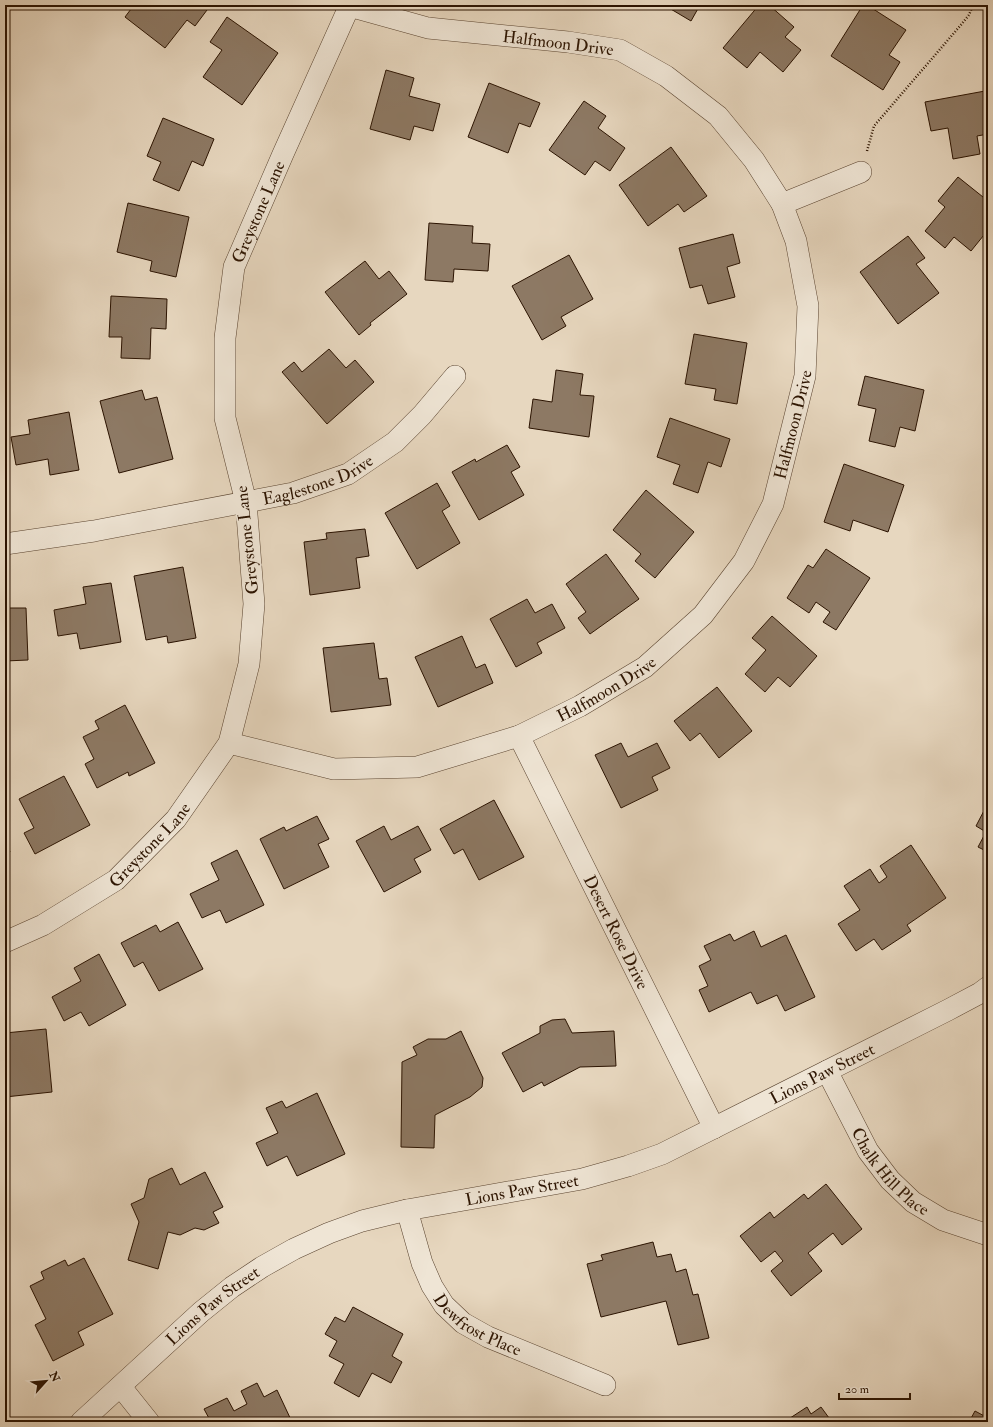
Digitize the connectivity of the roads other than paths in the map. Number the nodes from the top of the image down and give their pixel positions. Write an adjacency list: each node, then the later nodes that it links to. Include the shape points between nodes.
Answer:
1 (347, 6): 3 (street, Halfmoon Drive, via 428,28 568,42 620,50 666,76 718,116 754,160); 5 (street, Greystone Lane, via 234,267 225,338 225,418)
2 (861, 172): 3 (street)
3 (782, 204): 7 (street, Halfmoon Drive, via 796,241 808,306 805,376 773,504 744,561 703,615 645,667 580,706)
4 (455, 376): 5 (street, Eaglestone Drive, via 395,442 348,474 293,493)
5 (246, 502): 6 (street, Eaglestone Drive); 8 (street, Greystone Lane, via 254,604 248,664)
6 (5, 544)
7 (519, 736): 8 (street, Halfmoon Drive, via 417,767 349,769 334,769); 12 (street, Desert Rose Drive)
8 (229, 743): 9 (street, Greystone Lane, via 176,819 116,880 43,925)
9 (5, 942)
10 (988, 987): 11 (street, Lions Paw Street)
11 (828, 1071): 12 (street, Lions Paw Street); 14 (street, Chalk Hill Place, via 868,1151 890,1180 913,1202 943,1220)
12 (714, 1128): 13 (street, Lions Paw Street, via 662,1154 582,1179)
13 (407, 1210): 15 (street, Dewfrost Place, via 422,1263 432,1286 444,1305 463,1323 488,1337); 16 (street, Lions Paw Street, via 362,1221 329,1233 262,1267 201,1312)
14 (988, 1235)
15 (605, 1385)
16 (121, 1387): 17 (street, Lions Paw Street); 18 (street)
17 (81, 1422)
18 (149, 1422)

